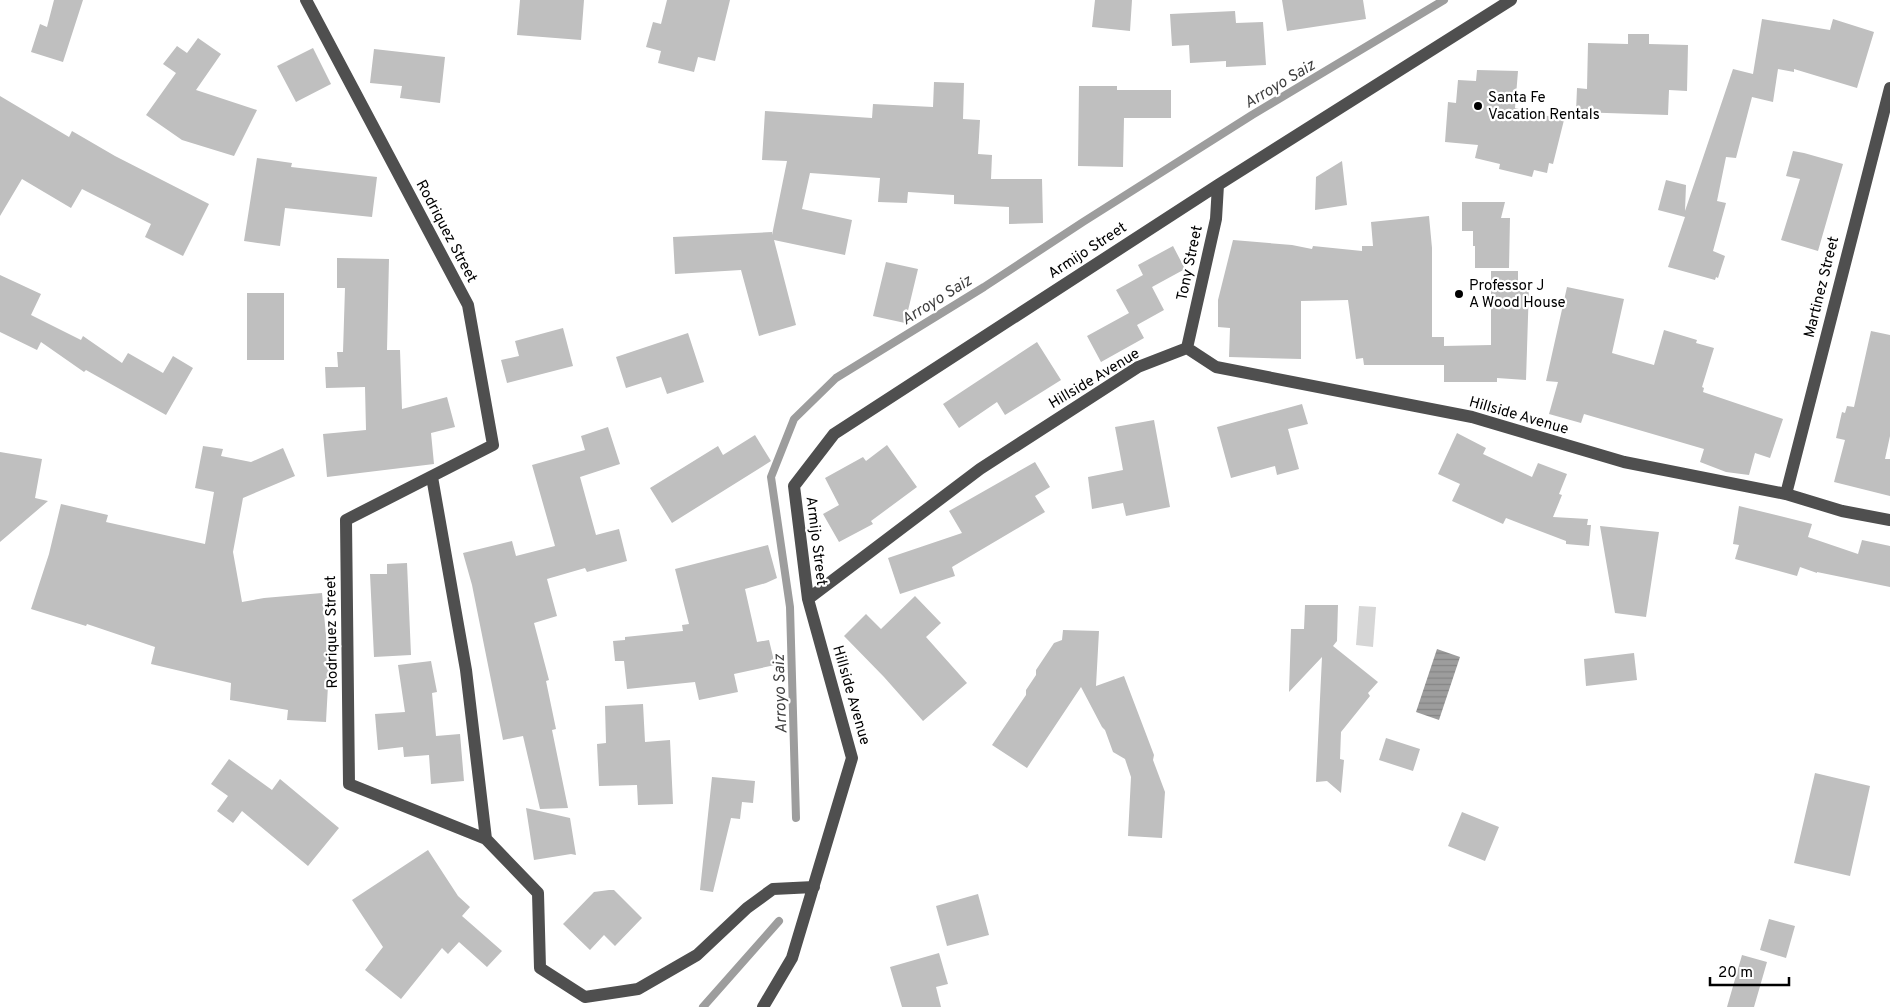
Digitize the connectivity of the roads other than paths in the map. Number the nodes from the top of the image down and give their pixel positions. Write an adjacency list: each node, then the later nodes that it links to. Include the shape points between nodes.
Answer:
1 (306, 0): 6 (street, Rodriquez Street, via 468,306 493,445)
2 (1511, 0): 4 (street, Armijo Street)
3 (1890, 88): 7 (street, Martinez Street)
4 (1218, 185): 5 (street, Tony Street, via 1216,219); 9 (street, Armijo Street, via 834,434 794,486)
5 (1187, 348): 7 (street, Hillside Avenue, via 1216,368 1472,417 1624,462); 9 (street, Hillside Avenue, via 1138,367 980,469)
6 (432, 476): 10 (street, via 466,670); 10 (street, Rodriquez Street, via 346,520 349,784)
7 (1786, 494): 8 (street, Hillside Avenue, via 1842,511)
8 (1890, 520)
9 (808, 599): 11 (street, Hillside Avenue, via 852,758)
10 (486, 838): 11 (street, Rodriquez Street, via 538,893 540,968 585,996 638,989 696,955 773,889)
11 (814, 887): 12 (street, Hillside Avenue, via 792,958)
12 (763, 1007)

